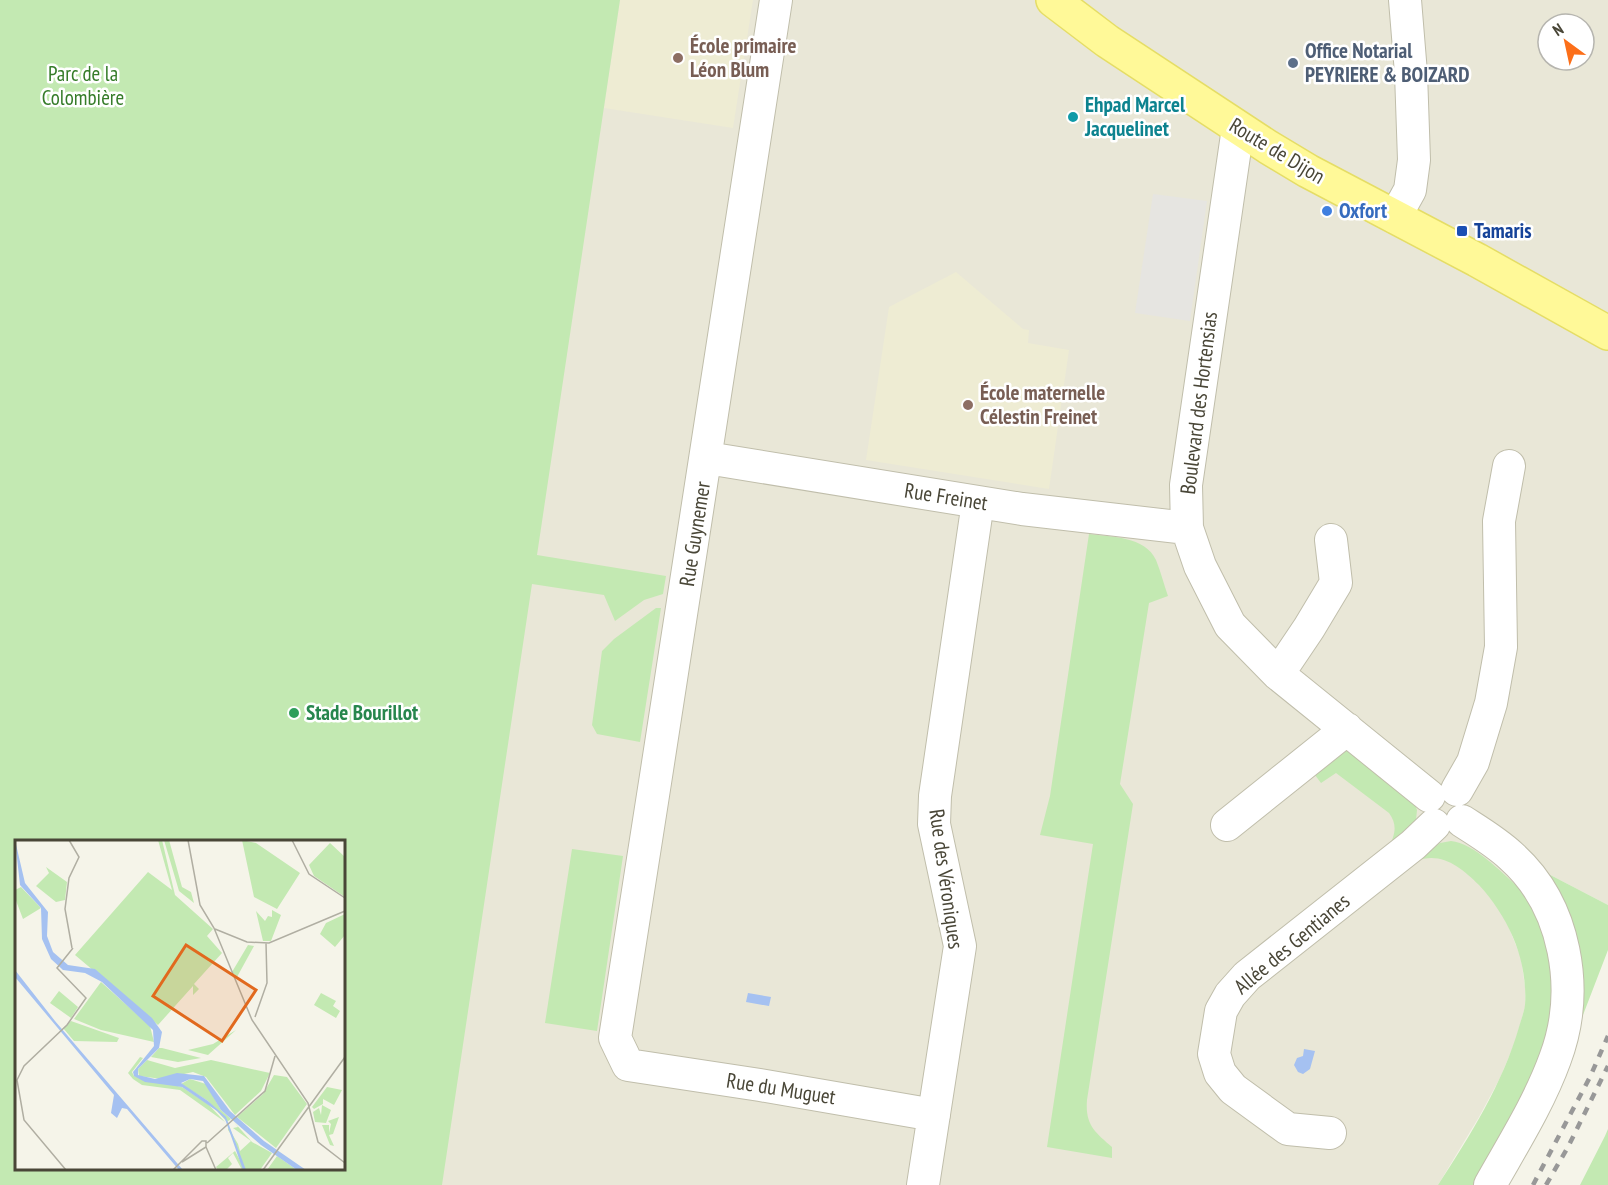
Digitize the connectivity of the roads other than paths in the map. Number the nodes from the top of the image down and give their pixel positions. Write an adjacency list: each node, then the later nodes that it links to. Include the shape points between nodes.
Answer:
1 (776, 0): 7 (street, Rue Guynemer)
2 (1053, 0): 4 (main road, Route de Dijon)
3 (1405, 0): 5 (street, via 1414,160 1410,190)
4 (1238, 128): 5 (main road, Route de Dijon); 10 (street, Boulevard des Hortensias, via 1186,485)
5 (1395, 217): 6 (main road, Route de Dijon)
6 (1608, 333)
7 (707, 458): 9 (street, Rue Freinet); 16 (street, Rue Guynemer, via 615,1038)
8 (1509, 466): 14 (street, Allée des Gentianes, via 1499,522 1501,647 1491,703 1473,762)
9 (978, 502): 10 (street, Rue Freinet); 17 (street, Rue des Véroniques, via 935,796 934,824 960,946)
10 (1187, 528): 12 (street, Boulevard des Hortensias, via 1200,566 1230,625)
11 (1331, 540): 12 (street, via 1336,583)
12 (1278, 674): 13 (street, Boulevard des Hortensias)
13 (1347, 729): 14 (street, Boulevard des Hortensias); 15 (street)
14 (1445, 808): 18 (street, Allée des Gentianes, via 1413,845 1247,976 1221,1011 1214,1054 1220,1073 1233,1089 1288,1129); 20 (street, Boulevard des Hortensias, via 1512,856 1534,881 1551,909 1566,968 1568,999 1556,1059)
15 (1227, 825)
16 (628, 1065): 17 (street, Rue du Muguet)
17 (934, 1115): 19 (street, Rue des Véroniques)
18 (1330, 1133)
19 (923, 1185)
20 (1490, 1185)

